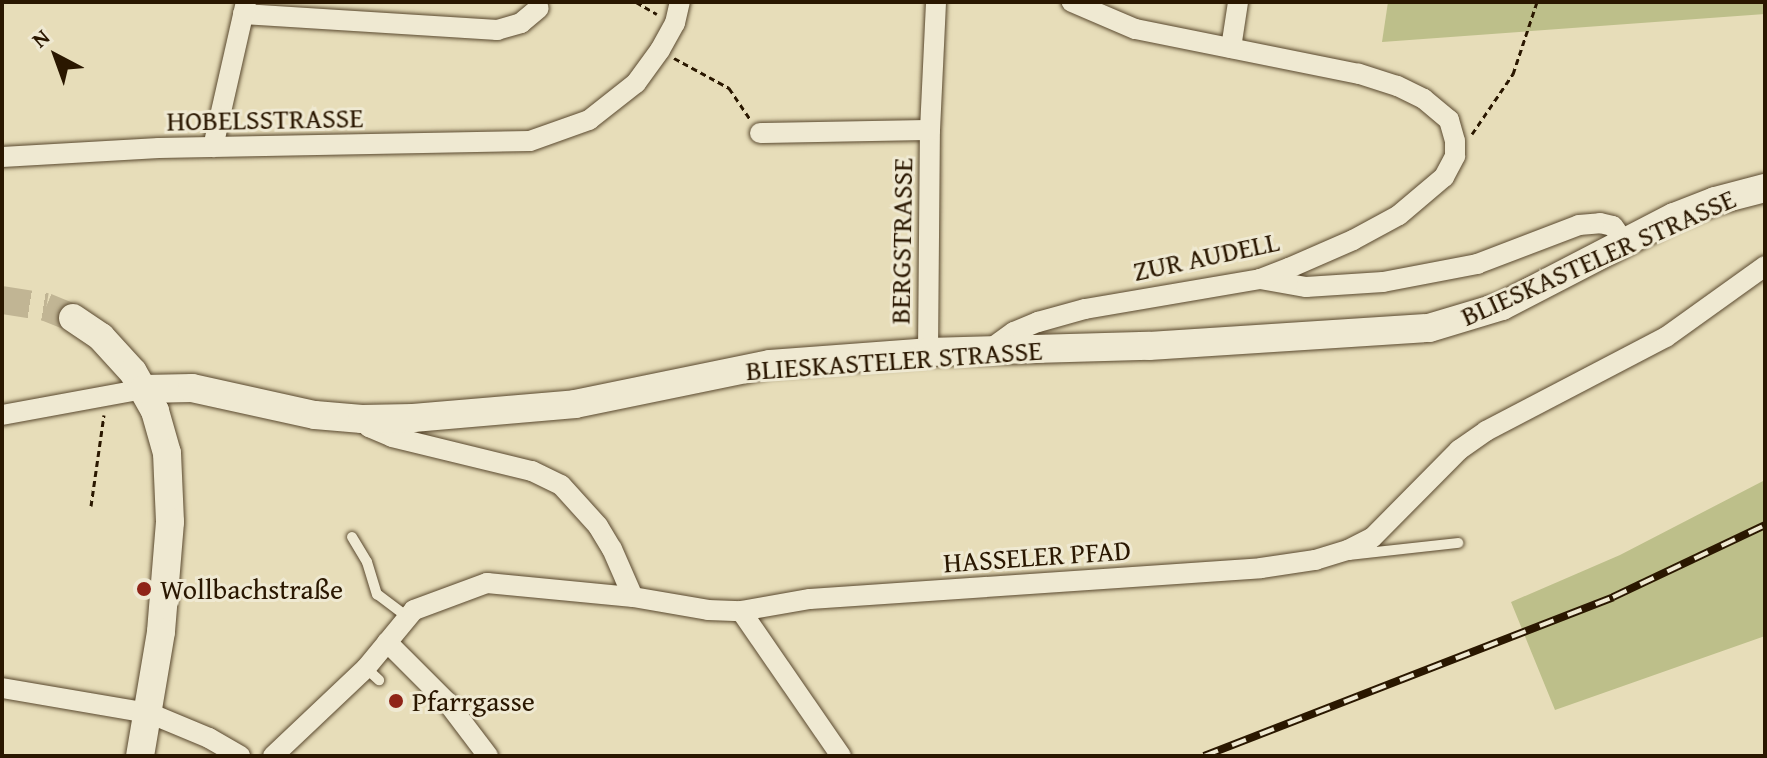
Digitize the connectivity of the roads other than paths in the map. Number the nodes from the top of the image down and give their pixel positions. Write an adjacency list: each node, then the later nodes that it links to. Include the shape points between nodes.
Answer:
1 (680, 2): 10 (street, HOBELSSTRASSE, via 675,23 636,83 570,129 530,141)
2 (936, 2): 8 (street, BERGSTRASSE)
3 (1072, 2): 7 (street, via 1135,29)
4 (1238, 2): 7 (street)
5 (244, 8): 6 (street, via 497,30 521,23); 10 (street)
6 (539, 8)
7 (1231, 48): 15 (street, ZUR AUDELL, via 1397,86 1449,120 1455,141 1455,156 1444,177 1399,215)
8 (930, 130): 9 (street, BERGSTRASSE); 17 (street, BERGSTRASSE)
9 (760, 133)
10 (213, 147): 11 (street, HOBELSSTRASSE)
11 (2, 157)
12 (1765, 188): 13 (main road, BLIESKASTELER STRASSE, via 1715,201)
13 (1624, 242): 15 (street, via 1613,226 1579,225 1477,264 1383,282 1306,287); 18 (main road, BLIESKASTELER STRASSE, via 1502,306 1429,328)
14 (1765, 266): 24 (street, HASSELER PFAD, via 1666,337 1486,431 1459,450 1372,538)
15 (1260, 279): 18 (street, ZUR AUDELL, via 1049,319 1014,332)
16 (73, 318): 19 (main road, via 117,351)
17 (928, 352): 18 (main road, BLIESKASTELER STRASSE); 21 (main road, BLIESKASTELER STRASSE, via 770,364 575,404)
18 (986, 352)
19 (144, 389): 20 (street, BLIESKASTELER STRASSE); 21 (main road, BLIESKASTELER STRASSE, via 192,388 315,415); 30 (main road, via 162,427 170,497 161,632)
20 (2, 415)
21 (362, 419): 25 (street, via 392,437 532,471 561,485 598,526)
22 (352, 537): 27 (lane, via 377,594)
23 (1458, 543): 24 (lane, HASSELER PFAD, via 1358,556)
24 (1337, 553): 26 (street, HASSELER PFAD, via 1261,568 810,599)
25 (633, 597): 26 (street, HASSELER PFAD, via 686,608); 27 (street, HASSELER PFAD, via 487,583 426,604)
26 (741, 611): 35 (street)
27 (408, 617): 28 (street)
28 (387, 642): 33 (street, via 372,674); 34 (street, via 447,702)
29 (2, 688): 30 (street)
30 (149, 713): 31 (main road); 32 (street)
31 (140, 756)
32 (240, 756)
33 (273, 756)
34 (488, 756)
35 (841, 756)

